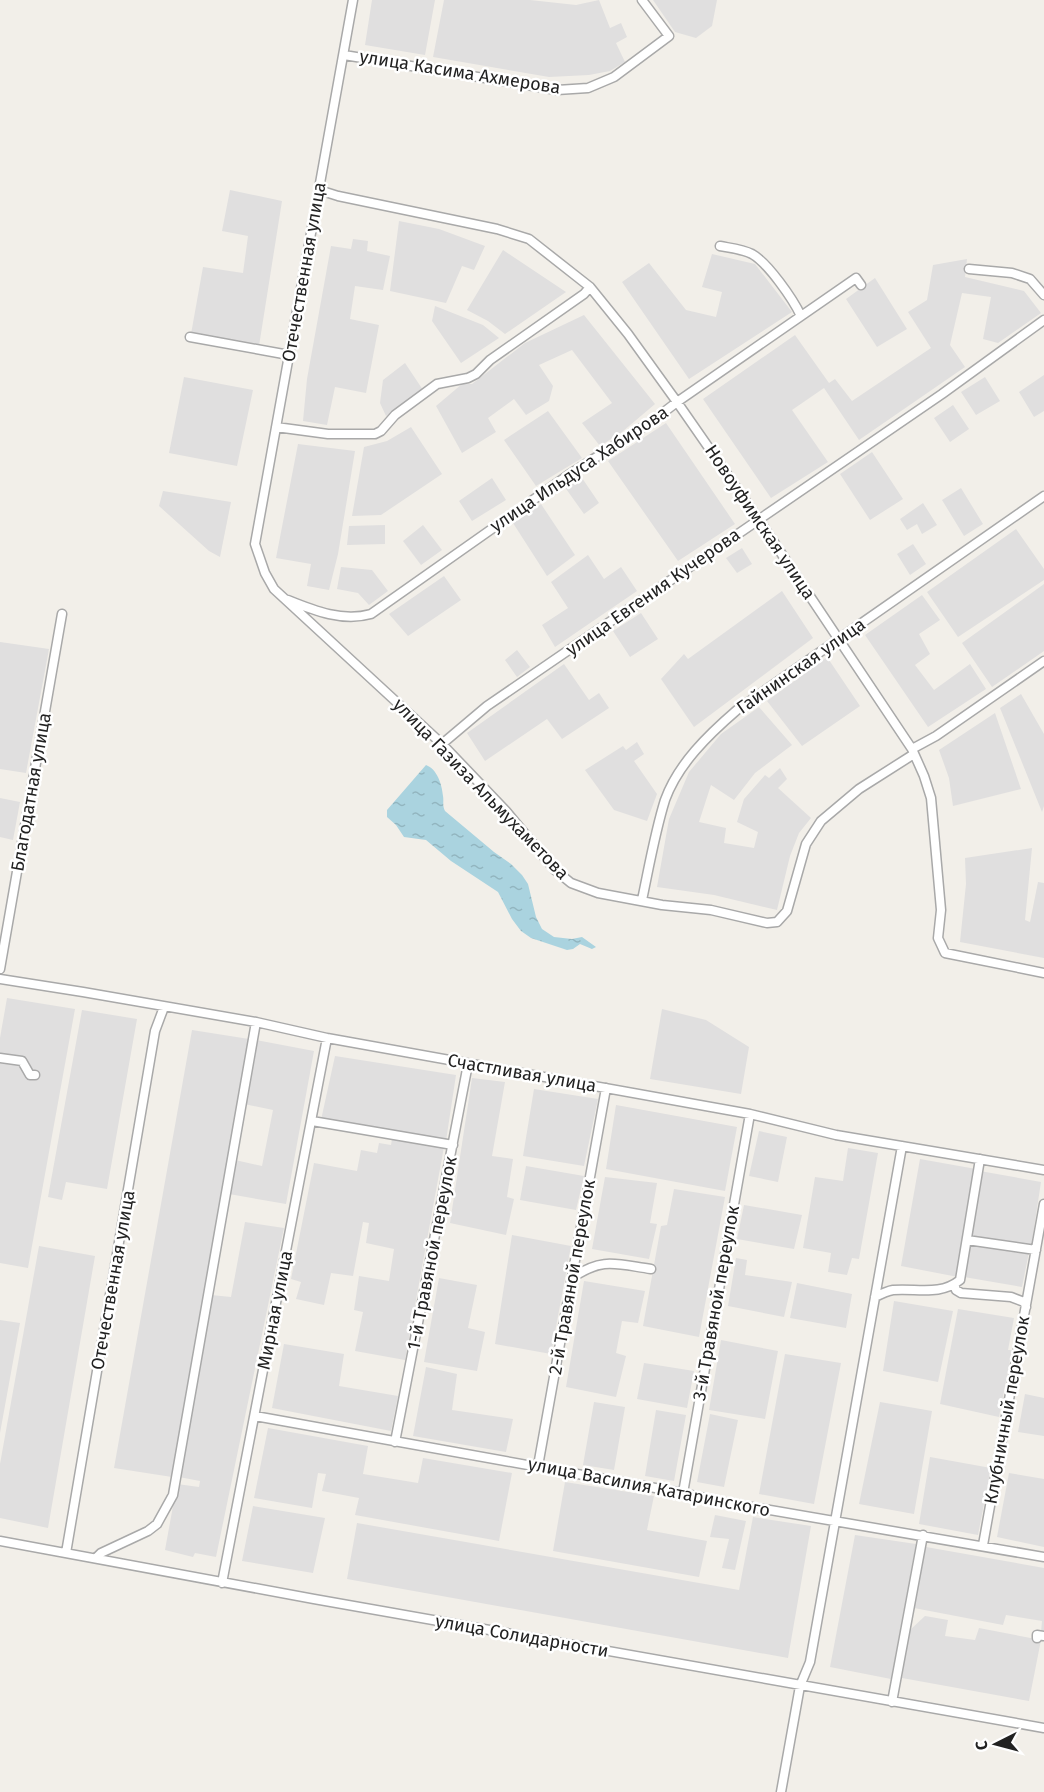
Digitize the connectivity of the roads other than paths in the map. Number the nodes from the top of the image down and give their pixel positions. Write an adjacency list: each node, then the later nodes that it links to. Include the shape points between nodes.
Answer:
1 (353, 0): 3 (street, Отечественная улица)
2 (642, 0): 3 (street, улица Касима Ахмерова, via 669,36 614,77 588,88 557,90)
3 (344, 55): 4 (street, Отечественная улица)
4 (319, 190): 8 (street, Новоуфимская улица, via 497,229 530,240); 13 (street, Отечественная улица)
5 (720, 246): 10 (street, via 744,251 761,261)
6 (969, 269): 9 (street, via 1012,273 1030,279)
7 (861, 285): 10 (street, улица Ильдуса Хабирова, via 856,278)
8 (590, 286): 14 (street, Новоуфимская улица); 15 (street, via 490,360 477,374 437,384 375,434)
9 (1044, 295)
10 (801, 316): 14 (street, улица Ильдуса Хабирова)
11 (1044, 320): 17 (street, улица Евгения Кучерова)
12 (190, 337): 13 (street)
13 (289, 355): 15 (street, Отечественная улица)
14 (677, 402): 17 (street, Новоуфимская улица); 19 (street, улица Ильдуса Хабирова, via 371,614 351,618 332,615)
15 (276, 428): 18 (street, Отечественная улица)
16 (1044, 496): 21 (street, Гайнинская улица)
17 (759, 520): 21 (street, Новоуфимская улица); 23 (street, улица Евгения Кучерова, via 487,706)
18 (255, 544): 19 (street, улица Газиза Альмухаметова, via 265,573)
19 (282, 598): 23 (street, улица Газиза Альмухаметова)
20 (62, 614): 26 (street, Благодатная улица)
21 (839, 639): 24 (street, Новоуфимская улица); 25 (street, Гайнинская улица, via 737,710 711,732 682,767 666,800)
22 (1044, 661): 24 (street)
23 (442, 744): 25 (street, улица Газиза Альмухаметова, via 555,870 572,883 598,893)
24 (913, 752): 25 (street, улица Газиза Альмухаметова, via 859,789 822,821 806,844 787,911 777,922); 27 (street, Новоуфимская улица, via 931,798 941,910 938,938 945,953)
25 (642, 900)
26 (0, 969)
27 (1044, 973)
28 (0, 980): 29 (street, Счастливая улица)
29 (164, 1008): 30 (street, Счастливая улица); 58 (street, Отечественная улица, via 155,1031)
30 (256, 1022): 31 (street, Счастливая улица); 60 (street, via 173,1495 157,1524)
31 (327, 1038): 33 (street, Счастливая улица); 37 (street, Мирная улица)
32 (0, 1058): 34 (street, via 22,1061 30,1075)
33 (468, 1064): 35 (street, Счастливая улица); 38 (street, 1-й Травяной переулок)
34 (35, 1075)
35 (606, 1088): 36 (street, Счастливая улица); 46 (street, 2-й Травяной переулок)
36 (750, 1114): 39 (street, Счастливая улица); 53 (street, 3-й Травяной переулок)
37 (312, 1121): 38 (street); 50 (street, Мирная улица)
38 (453, 1145): 51 (street, 1-й Травяной переулок)
39 (902, 1146): 40 (street, Счастливая улица); 48 (street)
40 (980, 1159): 41 (street, Счастливая улица); 43 (street)
41 (1044, 1170)
42 (1044, 1204): 44 (street, Клубничный переулок)
43 (967, 1240): 44 (street); 47 (street, via 960,1280)
44 (1036, 1250): 49 (street, Клубничный переулок)
45 (651, 1269): 46 (street, via 596,1264)
46 (572, 1278): 52 (street, 2-й Травяной переулок)
47 (954, 1284): 48 (street, via 935,1291 890,1290); 49 (street, via 961,1293 1011,1297 1024,1302)
48 (875, 1297): 54 (street)
49 (1026, 1307): 57 (street, Клубничный переулок)
50 (255, 1416): 51 (street, улица Василия Катаринского); 61 (street, Мирная улица)
51 (395, 1442): 52 (street, улица Василия Катаринского)
52 (538, 1466): 53 (street, улица Василия Катаринского)
53 (683, 1493): 54 (street, улица Василия Катаринского)
54 (834, 1521): 55 (street, улица Василия Катаринского); 62 (street, via 810,1662)
55 (923, 1535): 57 (street, улица Василия Катаринского); 63 (street)
56 (0, 1541): 58 (street, улица Солидарности)
57 (983, 1545): 59 (street, улица Василия Катаринского)
58 (66, 1553): 60 (street, улица Солидарности)
59 (1044, 1557)
60 (96, 1558): 61 (street, улица Солидарности)
61 (222, 1583): 62 (street, улица Солидарности)
62 (800, 1686): 63 (street, улица Солидарности); 65 (street)
63 (892, 1702): 64 (street, улица Солидарности)
64 (1044, 1728)
65 (781, 1792)

